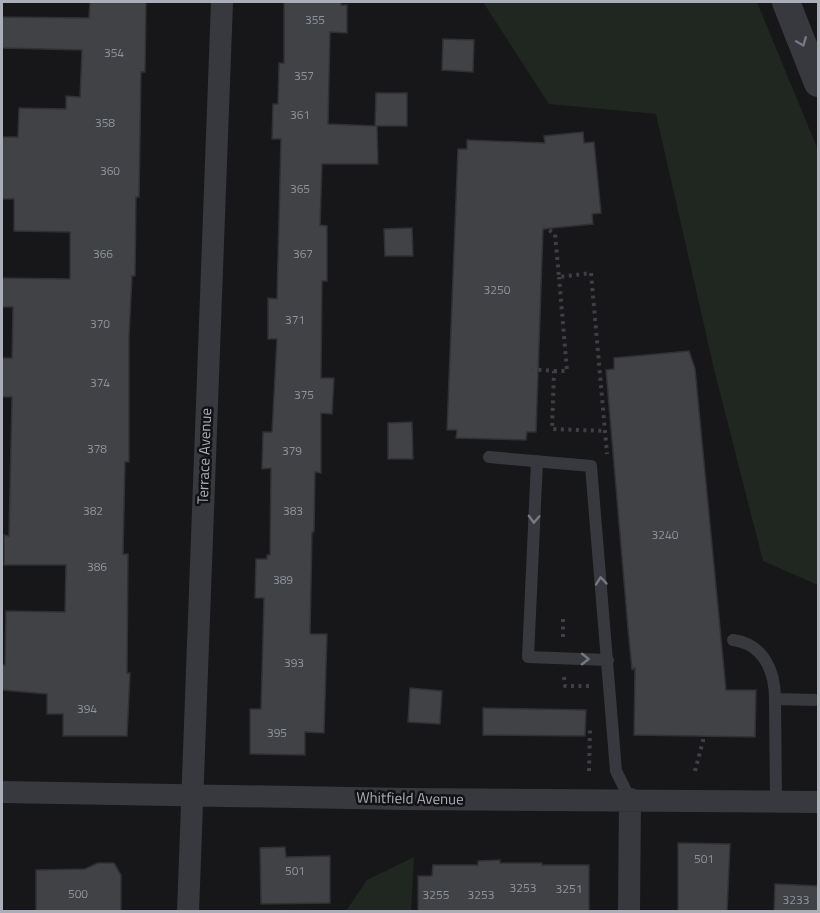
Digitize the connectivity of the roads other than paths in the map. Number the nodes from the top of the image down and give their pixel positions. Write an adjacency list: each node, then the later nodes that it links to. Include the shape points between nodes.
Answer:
1 (222, 2): 11 (street, Terrace Avenue)
2 (786, 2): 3 (street, one-way to 3)
3 (819, 82)
4 (489, 457): 5 (lane)
5 (537, 461): 7 (lane, one-way to 5, via 591,466); 7 (lane, one-way to 7, via 528,657)
6 (732, 640): 8 (lane, via 748,642 762,657 775,681)
7 (608, 660): 12 (lane, via 616,771)
8 (775, 699): 9 (lane); 13 (lane)
9 (819, 700)
10 (2, 792): 11 (street, Whitfield Avenue)
11 (191, 795): 12 (street, Whitfield Avenue); 15 (street, Terrace Avenue)
12 (630, 799): 13 (street, Whitfield Avenue); 16 (street)
13 (776, 801): 14 (street, Whitfield Avenue)
14 (819, 802)
15 (188, 912)
16 (629, 912)

